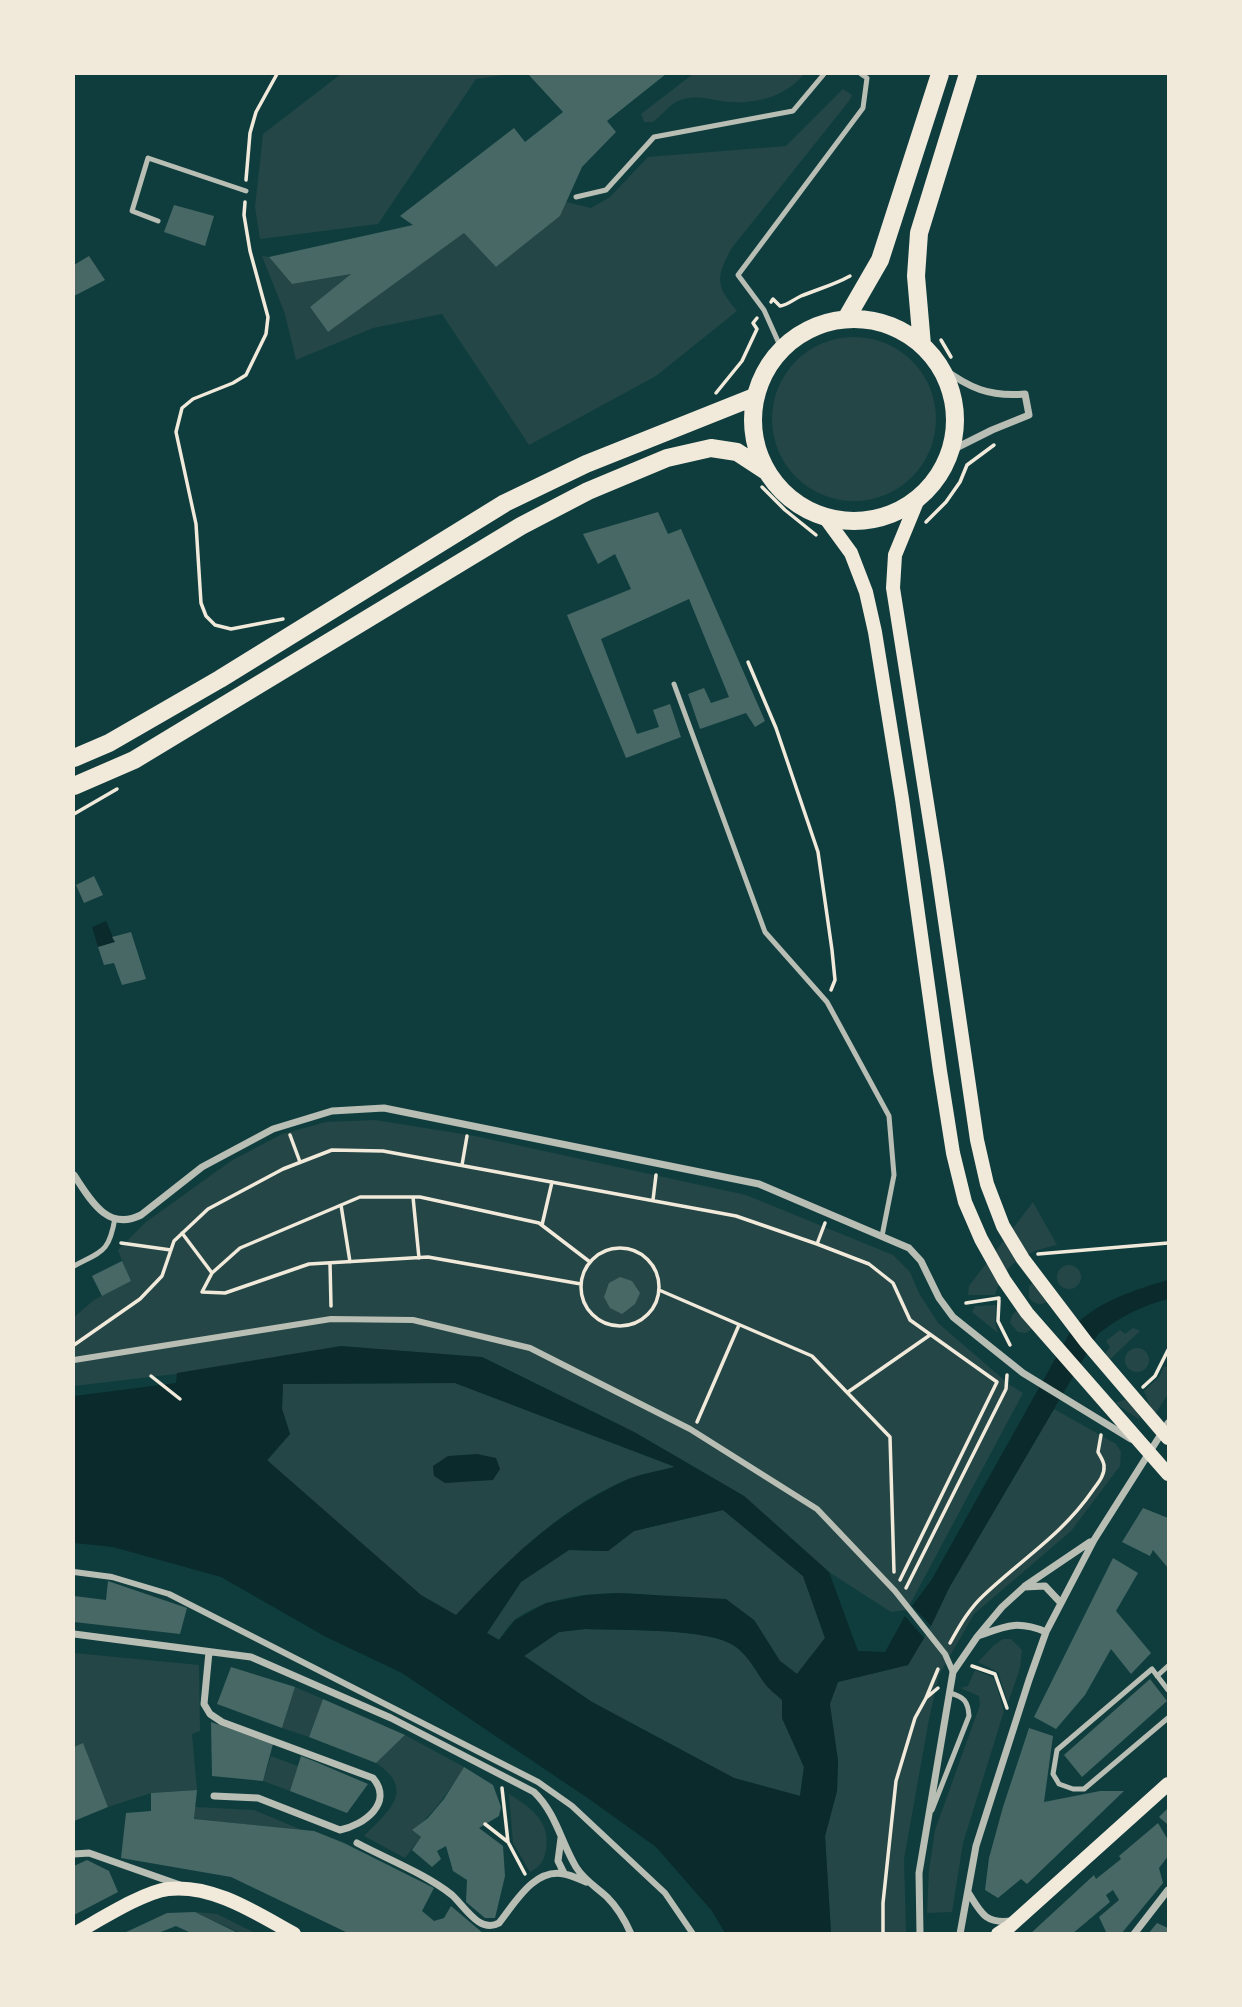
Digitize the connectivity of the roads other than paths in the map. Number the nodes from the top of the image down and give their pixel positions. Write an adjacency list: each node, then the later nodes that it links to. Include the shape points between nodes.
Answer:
1 (824, 74): 6 (lane, via 793,111 654,137 606,190)
2 (861, 74): 10 (lane, via 867,78 863,108 738,275 764,310)
3 (940, 74): 8 (main road, via 880,260)
4 (968, 74): 9 (main road, via 919,233 916,276)
5 (246, 191): 7 (lane, via 148,158 132,211)
6 (576, 197)
7 (158, 221)
8 (846, 319): 9 (main road, via 873,320 899,329); 10 (main road, via 811,328)
9 (922, 345): 11 (main road)
10 (781, 348): 12 (main road, via 764,371)
11 (949, 365): 13 (main road, via 956,423); 13 (street, via 965,386 1025,394 1029,415)
12 (754, 397): 14 (main road, via 752,422); 18 (main road, via 586,464 505,503 220,679)
13 (950, 451): 15 (main road, via 938,477)
14 (761, 476): 16 (main road, via 808,510); 19 (main road, via 737,452 711,448 667,458 589,491 521,526 134,760)
15 (918, 499): 16 (main road, via 865,521); 26 (main road, via 895,555 893,588 987,1184 1023,1259)
16 (824, 516): 28 (main road, via 850,553 866,592 902,799 953,1153 965,1202 1004,1280)
17 (674, 684): 22 (lane, via 765,932 827,1002 889,1116 894,1175)
18 (74, 758)
19 (74, 786)
20 (74, 1175): 21 (street, via 93,1203)
21 (115, 1219): 22 (street, via 141,1215 202,1167 273,1129 332,1111 384,1108 759,1184); 23 (lane, via 105,1250)
22 (882, 1236): 27 (street, via 909,1248 953,1317 1011,1364)
23 (74, 1266)
24 (74, 1360): 38 (street, via 331,1319 413,1320 530,1348 693,1430 817,1509 895,1591 945,1654)
25 (1168, 1423): 27 (street)
26 (1168, 1438)
27 (1149, 1451): 29 (street)
28 (1168, 1474)
29 (1094, 1540): 31 (street); 32 (street)
30 (74, 1572): 60 (street, via 112,1577 169,1594 538,1782 572,1806 665,1893)
31 (1024, 1587): 32 (street, via 1045,1586); 35 (street)
32 (1060, 1602): 33 (street)
33 (1046, 1632): 35 (street, via 1013,1624); 55 (street, via 976,1846)
34 (74, 1634): 36 (street)
35 (977, 1637): 38 (street)
36 (209, 1652): 44 (street, via 205,1704 210,1714 373,1778 381,1797 362,1822 340,1830 258,1798); 46 (street, via 251,1657 391,1718 534,1792)
37 (1168, 1666): 39 (lane)
38 (953, 1674): 41 (street)
39 (1157, 1676): 40 (lane); 42 (lane, via 1152,1669 1057,1750 1053,1774 1059,1784 1084,1788)
40 (1168, 1690)
41 (950, 1693): 45 (street); 45 (lane, via 964,1698 969,1716)
42 (1168, 1718)
43 (1168, 1784): 56 (main road)
44 (214, 1796)
45 (928, 1823): 61 (street, via 919,1873)
46 (562, 1836): 51 (street, via 558,1861); 52 (street, via 575,1866)
47 (357, 1843): 51 (street, via 450,1894 484,1926 499,1923 536,1880)
48 (89, 1853): 49 (street); 50 (street); 53 (street)
49 (74, 1854)
50 (74, 1860)
51 (564, 1874): 52 (street)
52 (589, 1883): 59 (street, via 622,1914)
53 (194, 1889): 57 (main road, via 166,1889); 58 (main road, via 229,1899)
54 (1168, 1890): 63 (street)
55 (968, 1892): 56 (street, via 984,1916); 62 (street)
56 (1006, 1929)
57 (74, 1934)
58 (294, 1934)
59 (631, 1934)
60 (692, 1934)
61 (920, 1934)
62 (960, 1934)
63 (1134, 1934)

